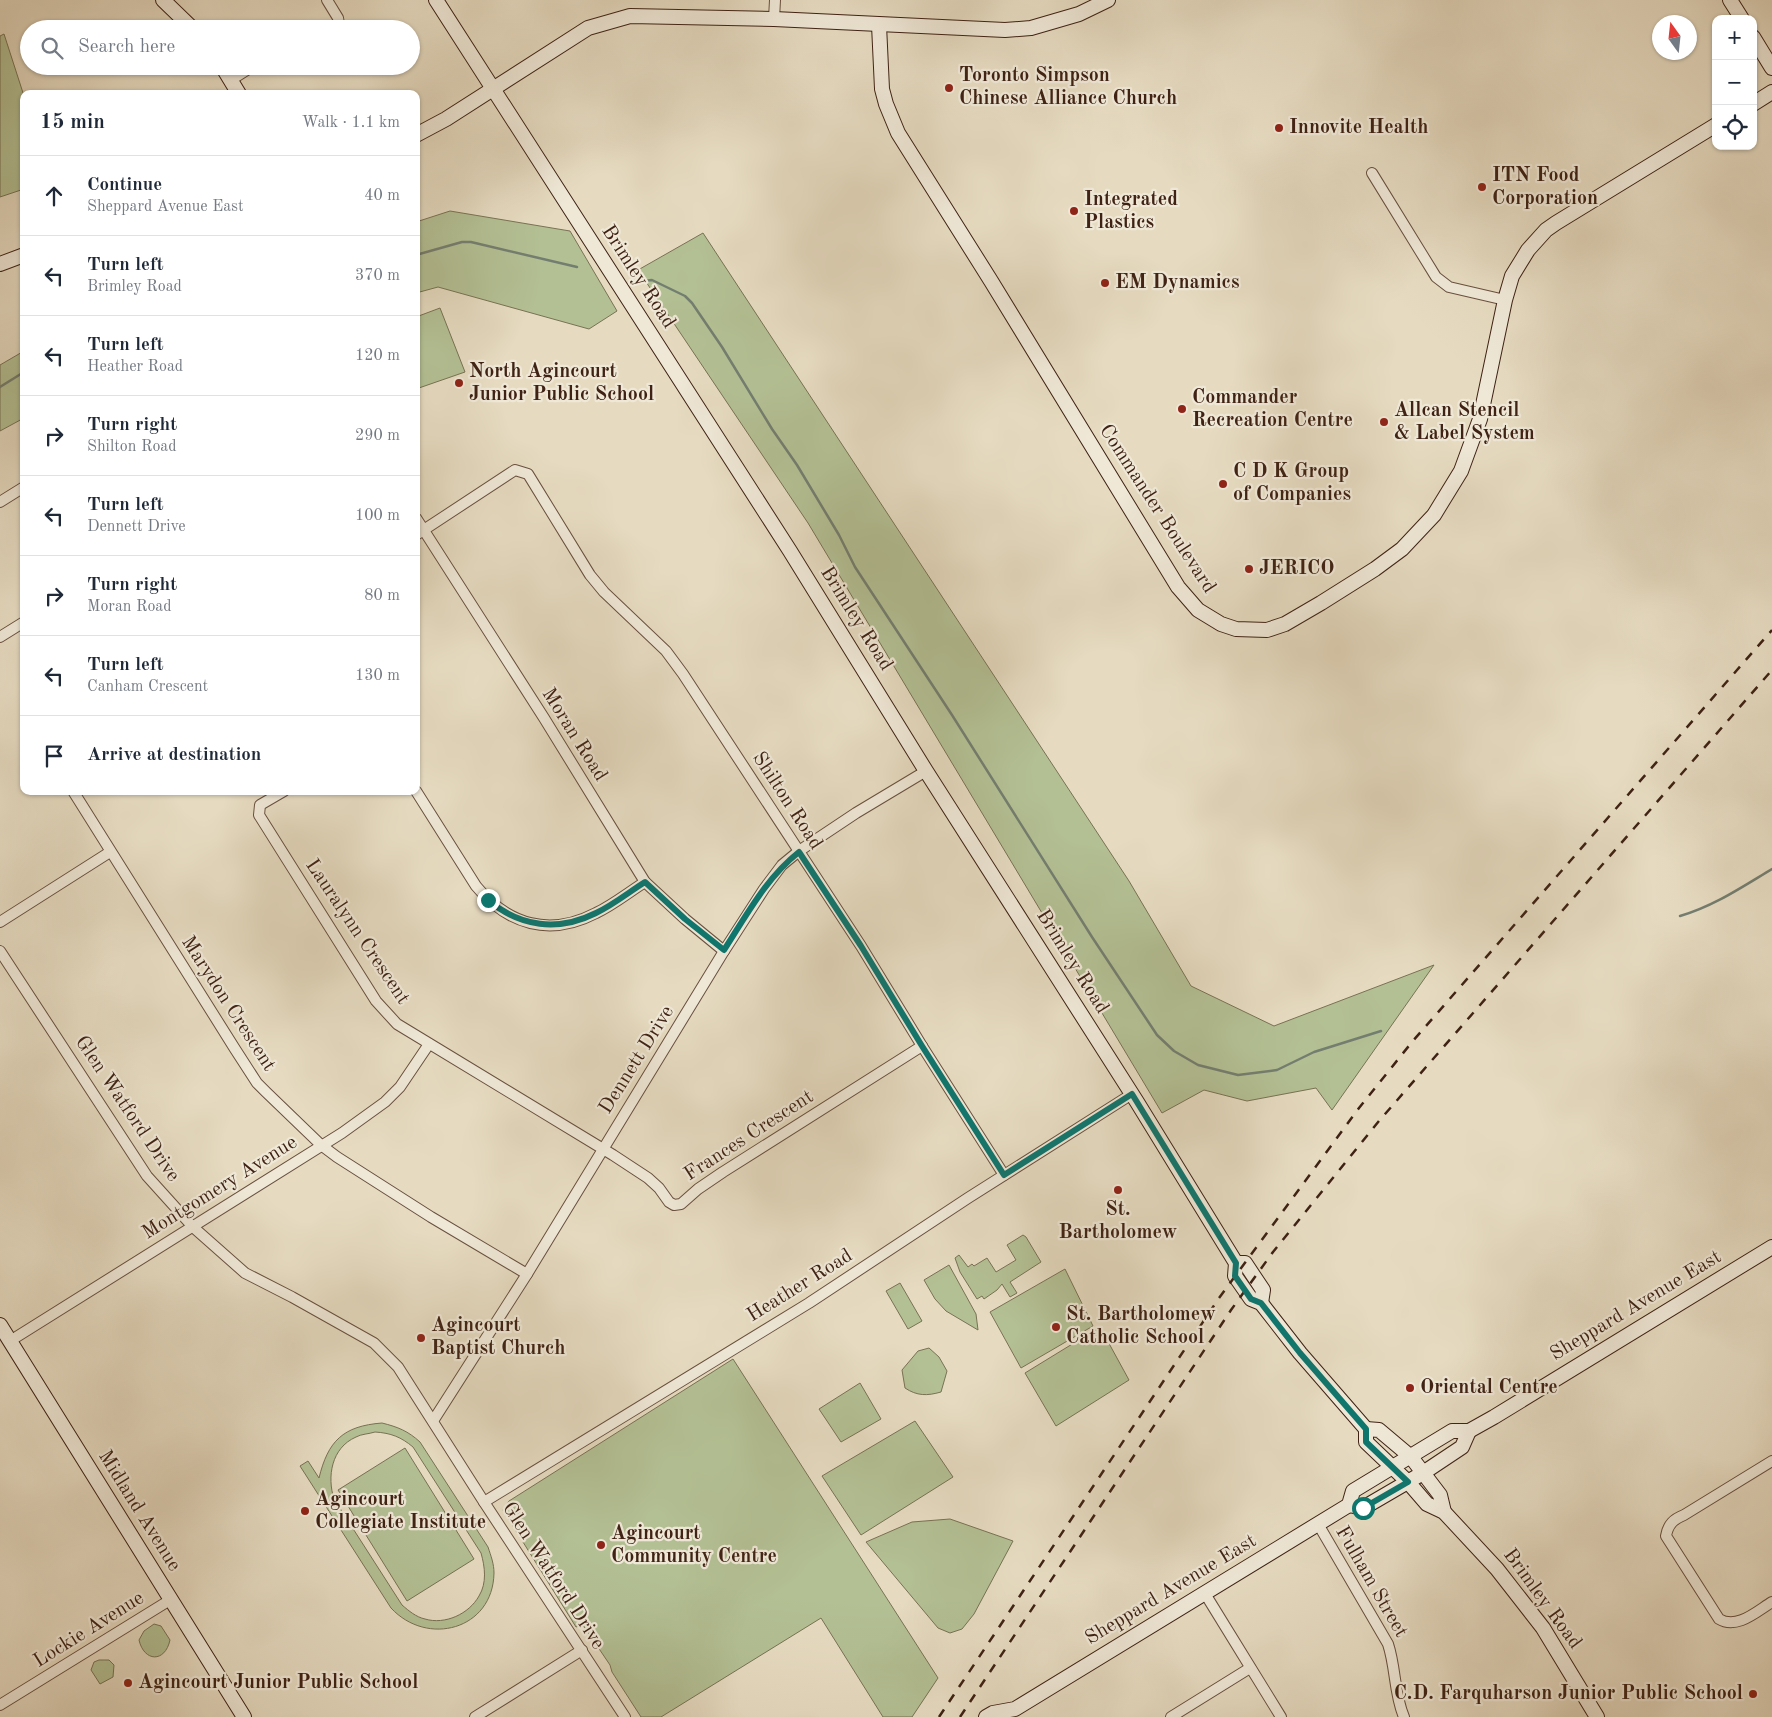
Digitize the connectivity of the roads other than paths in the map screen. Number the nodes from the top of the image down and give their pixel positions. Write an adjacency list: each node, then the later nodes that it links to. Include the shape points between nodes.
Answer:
1 (163, 0): 9 (main road)
2 (327, 0): 10 (street)
3 (436, 0): 17 (main road, Brimley Road)
4 (776, 0): 8 (street)
5 (1108, 0): 11 (main road, via 1079,14 1031,28 1005,30)
6 (1730, 0): 7 (main road)
7 (1739, 15)
8 (774, 19): 11 (main road); 17 (main road, via 630,16 588,28)
9 (184, 20)
10 (338, 20)
11 (879, 25): 26 (main road, Commander Boulevard, via 882,89 898,133 1178,587 1198,610 1221,624 1236,629 1266,630 1285,624 1397,553 1434,515 1461,471 1478,426)
12 (1757, 44): 13 (main road)
13 (1772, 68)
14 (228, 75): 16 (main road)
15 (239, 75): 16 (street)
16 (231, 80): 18 (main road)
17 (493, 89): 22 (main road); 32 (main road, Brimley Road, via 790,551)
18 (237, 90)
19 (1772, 92): 20 (main road)
20 (1757, 101)
21 (1712, 128): 26 (main road, Commander Boulevard, via 1546,230 1528,250 1512,276)
22 (420, 133)
23 (1372, 173): 26 (street, via 1436,277 1449,287)
24 (20, 256): 25 (main road)
25 (0, 264)
26 (1505, 300)
27 (20, 490): 28 (street)
28 (0, 502)
29 (420, 533): 37 (street, Shilton Road, via 515,470 528,474 590,575 666,651); 38 (street, Moran Road, via 544,718)
30 (20, 624): 31 (street)
31 (0, 637)
32 (926, 771): 37 (street, Dennett Drive); 44 (main road, Brimley Road)
33 (75, 795): 36 (street, Marydon Crescent)
34 (277, 795): 42 (street, Lauralynn Crescent, via 260,805 259,815 376,1001 397,1024)
35 (419, 795): 38 (street, via 476,886 499,909 520,920 547,925 577,921 597,913)
36 (110, 852): 39 (street); 45 (street, Marydon Crescent, via 257,1083)
37 (799, 852): 40 (street, Dennett Drive, via 782,865); 43 (street, Shilton Road)
38 (645, 882): 40 (street, Moran Road)
39 (0, 922)
40 (724, 950): 46 (street, Dennett Drive)
41 (0, 951): 48 (street, Glen Watford Drive, via 146,1176)
42 (429, 1044): 45 (street, Montgomery Avenue, via 400,1087 385,1102); 46 (street, Lauralynn Crescent)
43 (922, 1046): 46 (street, Frances Crescent, via 723,1172 681,1204 669,1202 648,1178); 47 (street, Shilton Road)
44 (1132, 1094): 47 (street, Heather Road); 54 (main road, Brimley Road, via 1236,1263 1235,1276 1251,1299 1261,1303)
45 (321, 1145): 48 (street, Montgomery Avenue); 50 (street, Marydon Crescent, via 431,1217)
46 (602, 1148): 50 (street, Dennett Drive)
47 (1004, 1175): 61 (street, Heather Road, via 809,1304)
48 (193, 1226): 52 (street, Montgomery Avenue); 53 (street, Glen Watford Drive, via 245,1273 374,1344 398,1367)
49 (1772, 1247): 55 (main road, Sheppard Avenue East)
50 (527, 1274): 53 (street, Dennett Drive)
51 (0, 1325): 52 (main road, Midland Avenue)
52 (10, 1341): 66 (main road, Midland Avenue)
53 (433, 1422): 61 (street, Glen Watford Drive)
54 (1366, 1429): 56 (main road, Brimley Road, via 1379,1430); 58 (main road, Brimley Road, via 1366,1442)
55 (1469, 1431): 56 (main road, Sheppard Avenue East, via 1452,1431); 59 (main road, Sheppard Avenue East, via 1462,1447)
56 (1411, 1457): 58 (main road, Sheppard Avenue East); 59 (main road, Brimley Road)
57 (1772, 1461): 67 (street, via 1676,1518 1666,1536 1719,1620 1726,1623 1745,1619)
58 (1394, 1468): 60 (main road, Brimley Road); 62 (main road, Sheppard Avenue East, via 1353,1492)
59 (1423, 1473): 60 (main road, Sheppard Avenue East); 63 (main road, Brimley Road, via 1440,1495)
60 (1408, 1482): 62 (main road, Sheppard Avenue East, via 1363,1508); 63 (main road, Brimley Road, via 1428,1504)
61 (484, 1502): 68 (street, Glen Watford Drive)
62 (1349, 1505): 64 (main road, Sheppard Avenue East)
63 (1444, 1512): 79 (main road, Brimley Road, via 1498,1569 1544,1628)
64 (1318, 1524): 65 (main road, Sheppard Avenue East); 78 (street, Fulham Street, via 1388,1644)
65 (1204, 1592): 69 (street); 71 (main road, Sheppard Avenue East)
66 (170, 1600): 70 (street, Lockie Avenue); 72 (main road, Midland Avenue)
67 (1772, 1602)
68 (582, 1650): 73 (street); 74 (street, Glen Watford Drive)
69 (1250, 1668): 76 (street); 77 (street)
70 (0, 1705)
71 (1013, 1713): 75 (main road, Sheppard Avenue East, via 993,1713)
72 (244, 1717)
73 (475, 1717)
74 (625, 1717)
75 (986, 1717)
76 (1171, 1717)
77 (1281, 1717)
78 (1404, 1717)
79 (1596, 1717)

